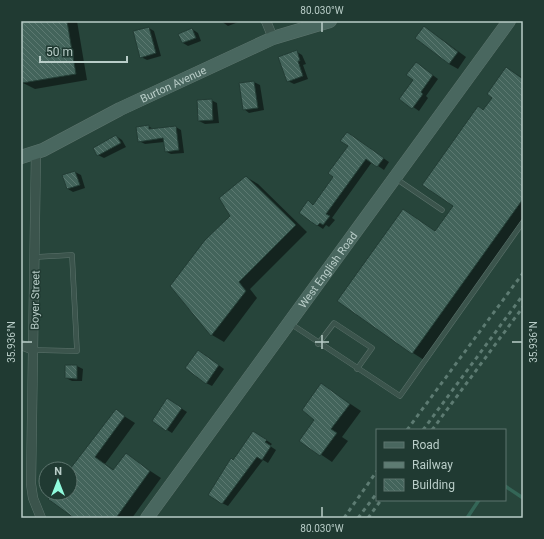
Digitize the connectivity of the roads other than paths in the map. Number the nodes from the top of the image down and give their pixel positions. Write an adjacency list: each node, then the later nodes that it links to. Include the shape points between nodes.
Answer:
1 (266, 21): 4 (street)
2 (330, 21): 4 (main road, Burton Avenue)
3 (509, 21): 7 (main road, West English Road)
4 (272, 38): 5 (main road, Burton Avenue, via 120,109)
5 (36, 152): 6 (main road, Burton Avenue); 10 (street, Boyer Street)
6 (21, 157)
7 (396, 178): 8 (lane); 11 (main road, West English Road)
8 (442, 210)
9 (523, 222): 15 (lane, via 400,396)
10 (35, 257): 14 (street, Boyer Street); 14 (lane, via 72,255 77,351)
11 (289, 323): 12 (lane); 17 (main road, West English Road)
12 (318, 344): 15 (lane); 15 (lane, via 334,323 372,348)
13 (21, 345): 14 (street)
14 (34, 350): 16 (street, Boyer Street, via 31,484 33,498)
15 (357, 369)
16 (41, 518)
17 (147, 518)

